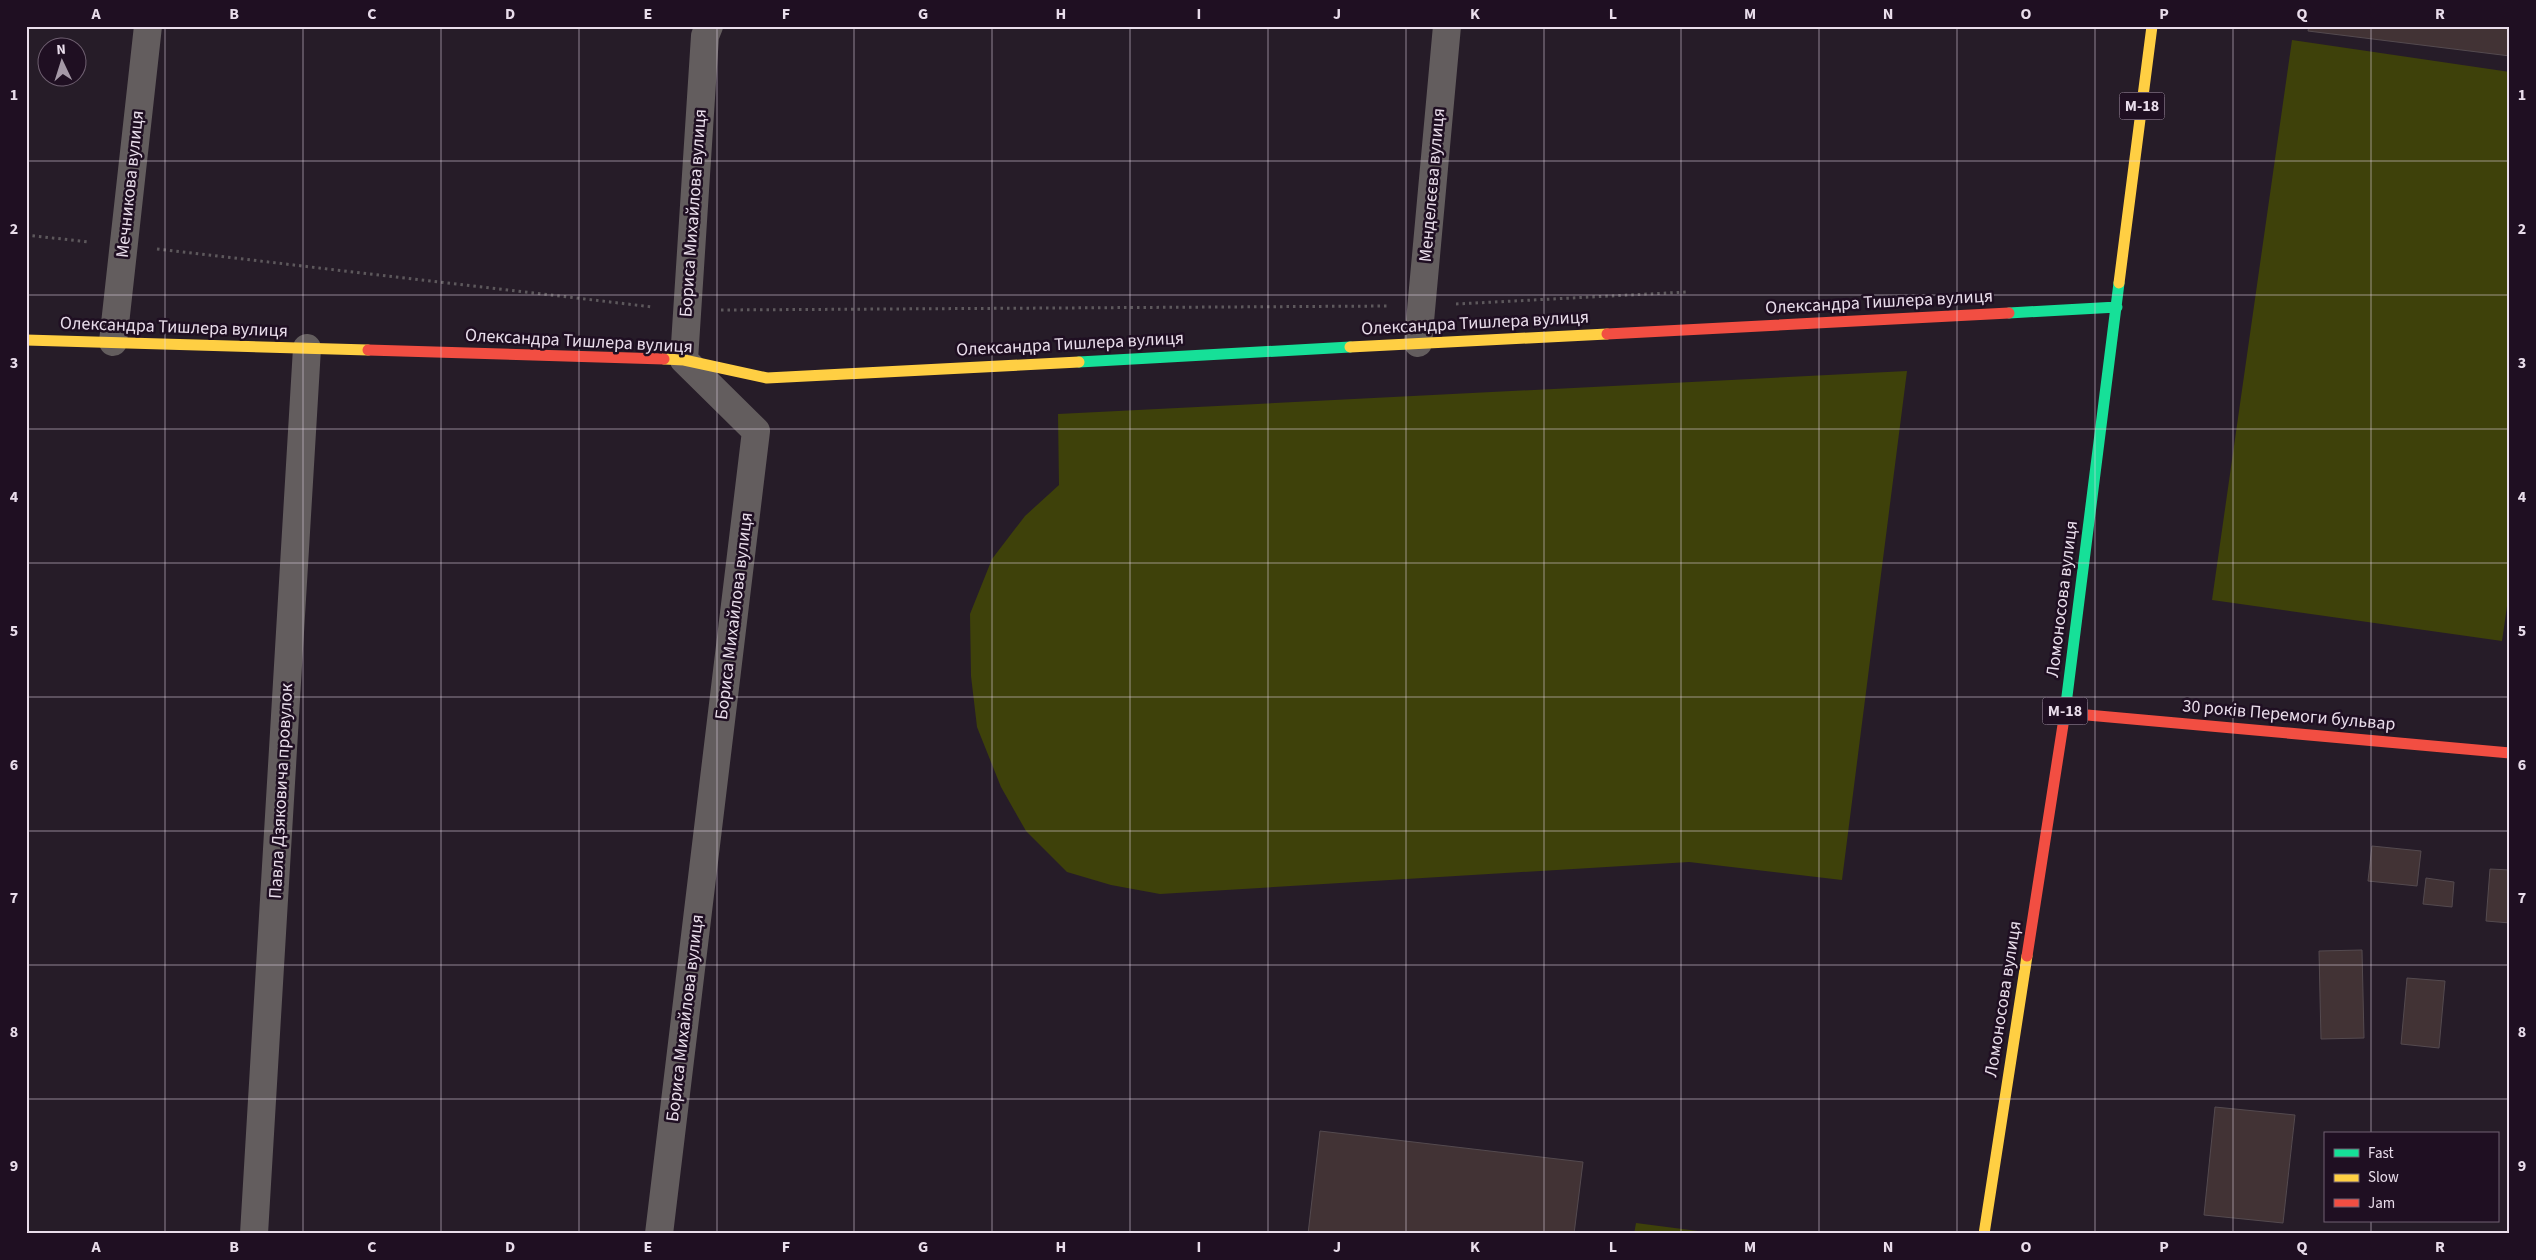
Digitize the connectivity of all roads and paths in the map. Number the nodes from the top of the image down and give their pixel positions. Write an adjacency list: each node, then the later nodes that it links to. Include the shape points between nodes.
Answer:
1 (148, 26): 6 (street, Мечникова вулиця)
2 (709, 26): 10 (street, Бориса Михайлова вулиця, via 705,36)
3 (1447, 26): 8 (street, Менделєєва вулиця)
4 (2152, 26): 9 (main road, Ломоносова вулиця / М-18)
5 (26, 235): 6 (path)
6 (124, 246): 10 (path); 12 (street, Мечникова вулиця)
7 (1688, 292): 8 (path)
8 (1421, 306): 10 (path); 13 (street, Менделєєва вулиця)
9 (2117, 307): 13 (main road, Олександра Тишлера вулиця); 16 (main road, Ломоносова вулиця / М-18)
10 (687, 310): 15 (street, Бориса Михайлова вулиця)
11 (26, 340): 12 (main road, Олександра Тишлера вулиця)
12 (114, 342): 14 (main road, Олександра Тишлера вулиця)
13 (1418, 343): 15 (main road, Олександра Тишлера вулиця, via 767,378)
14 (307, 348): 15 (main road, Олександра Тишлера вулиця); 18 (street, Павла Дзяковича провулок)
15 (684, 360): 19 (street, Бориса Михайлова вулиця, via 756,432)
16 (2065, 713): 17 (main road, 30 років Перемоги бульвар); 20 (main road, Ломоносова вулиця / М-18)
17 (2510, 753)
18 (254, 1234)
19 (659, 1234)
20 (1984, 1234)

